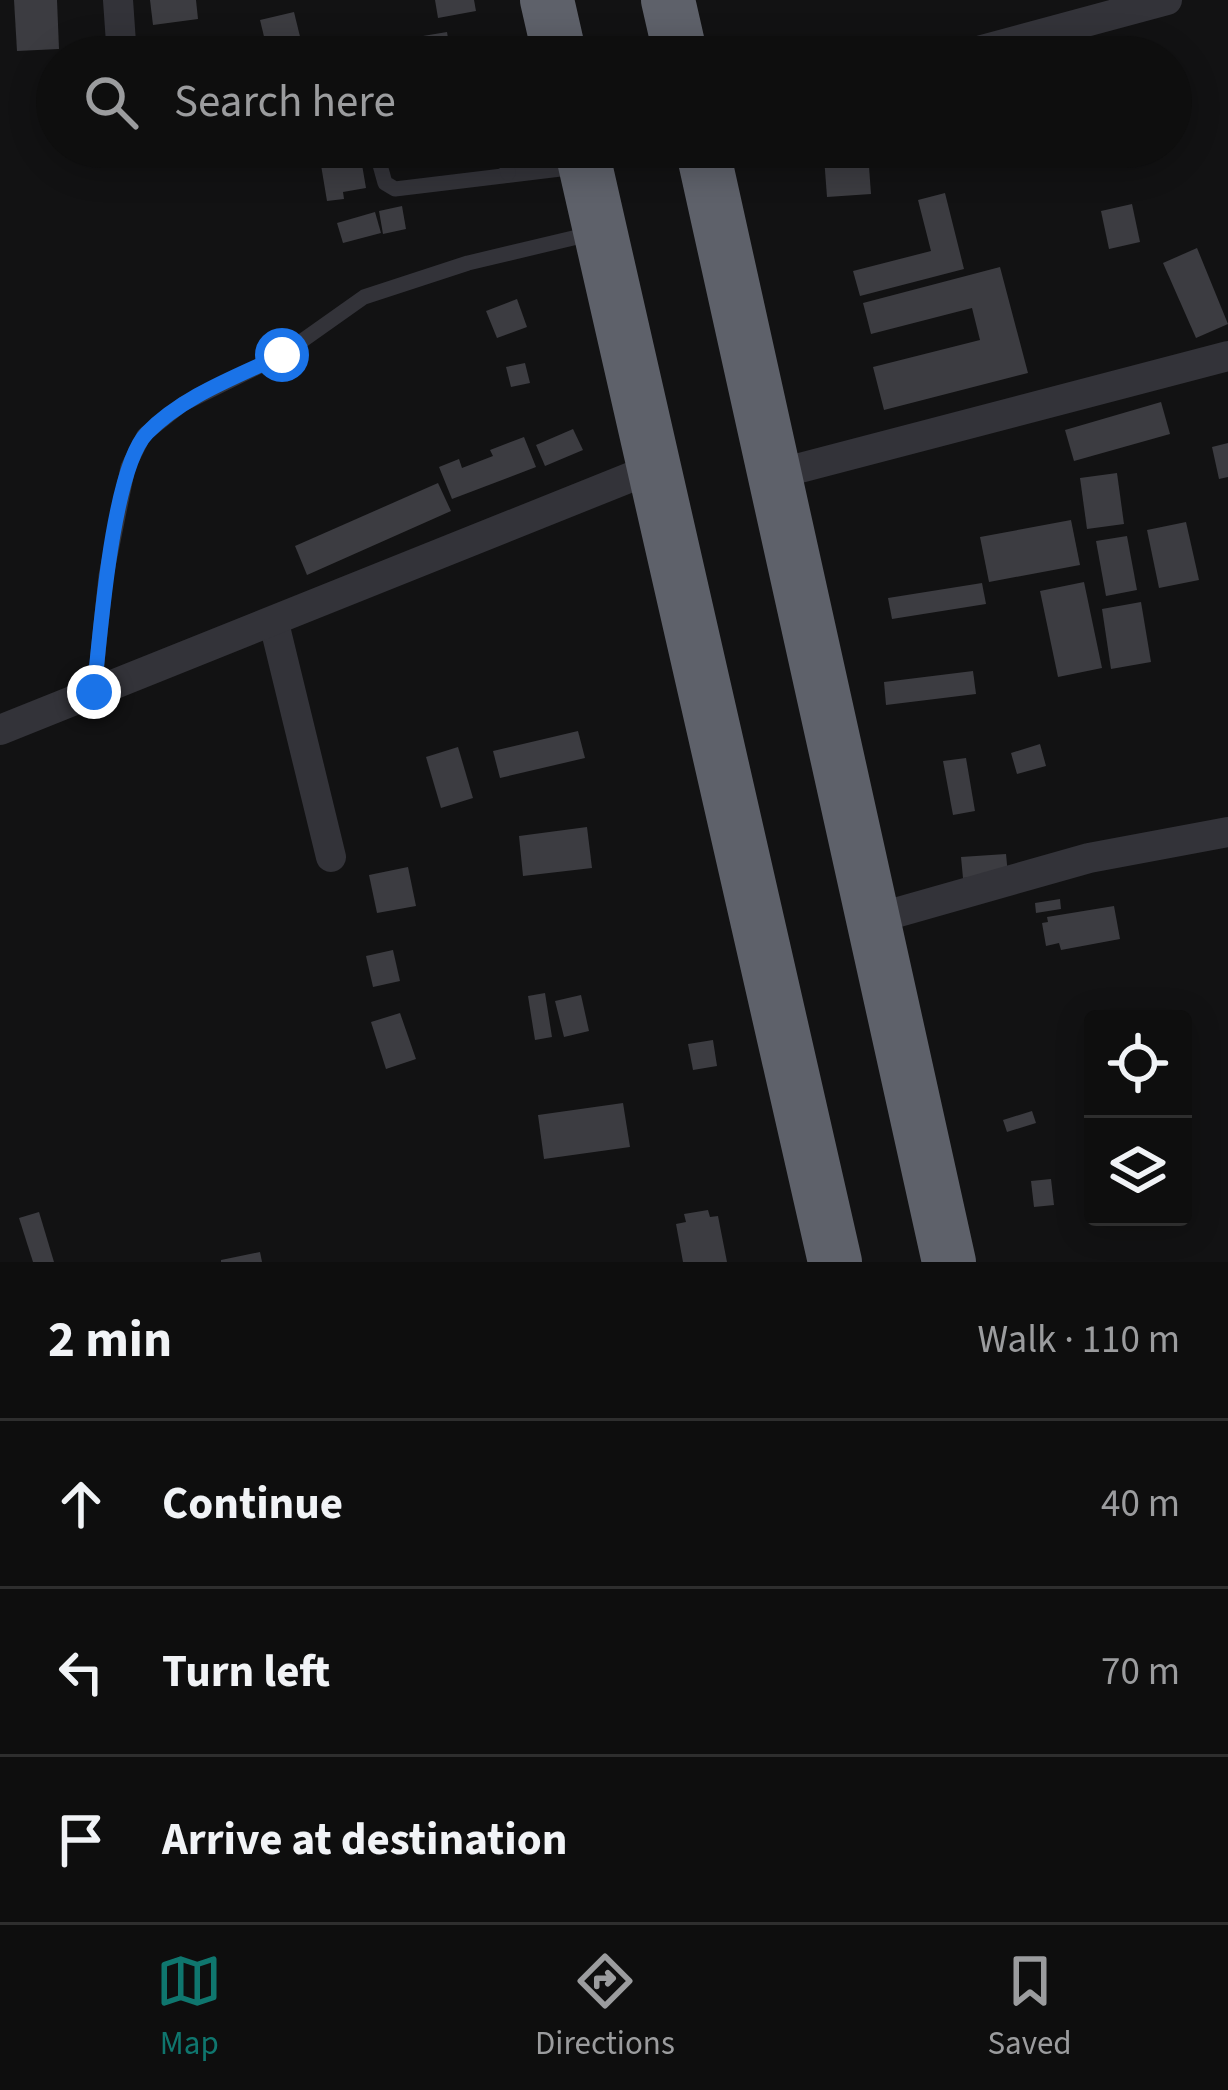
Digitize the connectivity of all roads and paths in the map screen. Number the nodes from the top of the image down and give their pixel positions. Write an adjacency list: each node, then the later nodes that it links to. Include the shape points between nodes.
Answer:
1 (118, 0): 5 (street)
2 (547, 0): 6 (highway)
3 (668, 0): 7 (highway)
4 (1167, 0): 8 (street)
5 (121, 36)
6 (555, 36)
7 (676, 36)
8 (1034, 36)
9 (381, 168): 14 (lane, via 385,183 408,190)
10 (507, 168): 14 (lane)
11 (532, 168): 14 (lane)
12 (586, 168): 15 (highway)
13 (706, 168): 18 (highway)
14 (508, 173)
15 (601, 232): 17 (highway); 20 (lane, via 468,262 364,297 144,435 128,467 110,555)
16 (1228, 356): 18 (street)
17 (656, 467): 19 (street); 25 (highway)
18 (777, 473): 24 (highway)
19 (274, 623): 20 (street); 23 (street)
20 (94, 692): 21 (street)
21 (0, 730)
22 (1228, 832): 24 (street, via 1089,858)
23 (331, 857)
24 (874, 919): 26 (highway)
25 (835, 1262)
26 (949, 1262)

